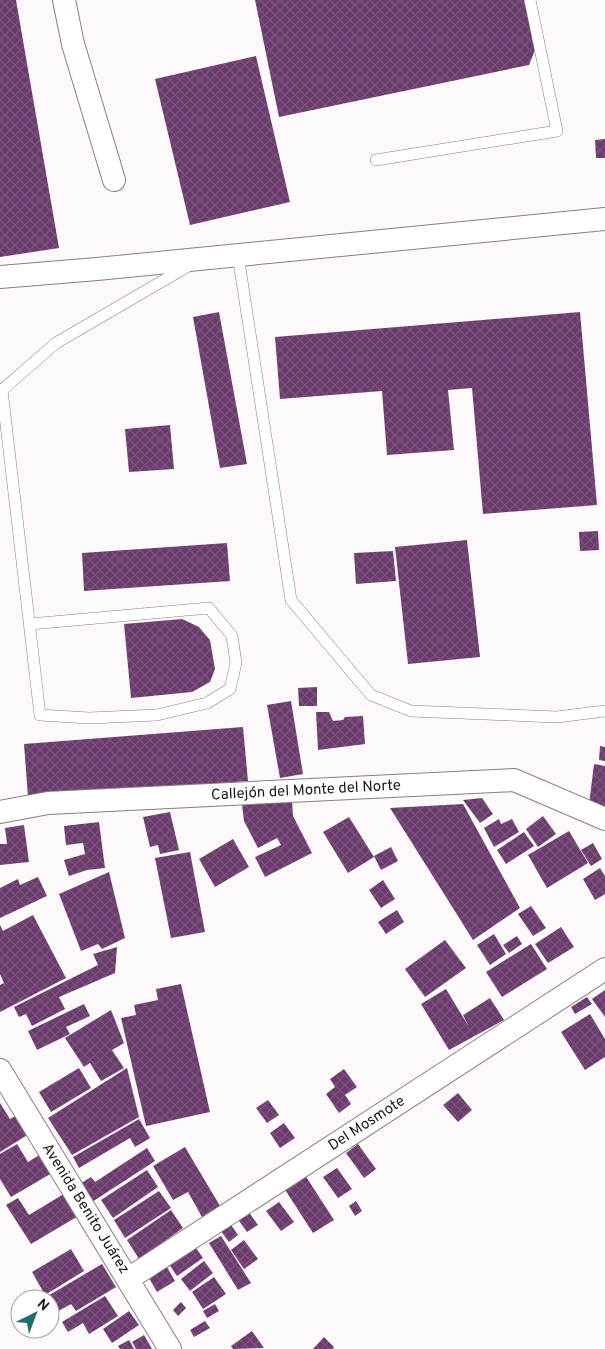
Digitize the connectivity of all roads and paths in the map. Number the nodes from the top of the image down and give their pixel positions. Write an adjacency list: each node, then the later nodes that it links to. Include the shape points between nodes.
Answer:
1 (64, 0): 4 (street, via 73,44)
2 (530, 0): 3 (lane, via 557,131)
3 (376, 160)
4 (114, 180)
5 (605, 219): 6 (street)
6 (238, 255): 7 (street); 10 (lane, via 290,600 371,695 411,711 557,718)
7 (203, 258): 8 (street); 9 (lane, via 56,343 2,390)
8 (0, 277)
9 (30, 624): 9 (lane, via 40,715 89,718 157,715 207,704 230,689 236,663 232,636 209,608)
10 (605, 711)
11 (0, 812): 12 (street, Callejón del Monte del Norte, via 48,803 514,780)
12 (605, 818)
13 (605, 969): 15 (street, Del Mosmote)
14 (0, 1070): 15 (street, Avenida Benito Juárez)
15 (128, 1279): 16 (street, Avenida Benito Juárez)
16 (170, 1349)

